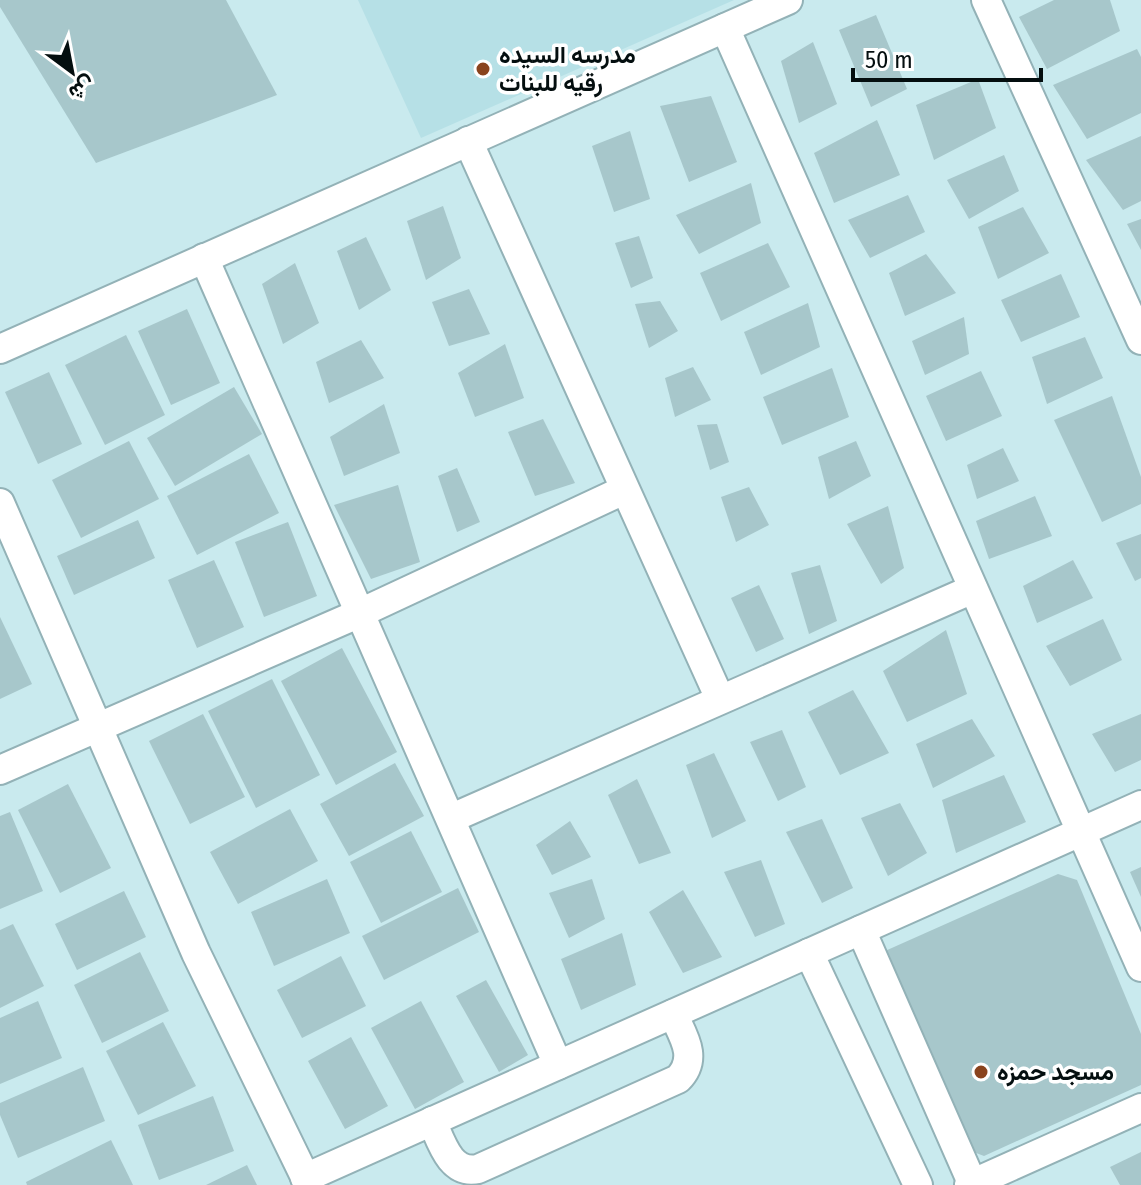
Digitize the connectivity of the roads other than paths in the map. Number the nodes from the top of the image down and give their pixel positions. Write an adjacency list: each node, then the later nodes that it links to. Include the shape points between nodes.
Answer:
1 (788, 0): 3 (street)
2 (986, 0): 6 (street)
3 (725, 28): 4 (street); 10 (street)
4 (468, 141): 5 (street); 8 (street)
5 (204, 258): 7 (street); 11 (street)
6 (1141, 340)
7 (1, 346)
8 (624, 490): 11 (street); 12 (street)
9 (0, 503): 13 (street)
10 (973, 589): 12 (street); 17 (street)
11 (358, 614): 13 (street); 16 (street)
12 (720, 699): 16 (street)
13 (97, 728): 14 (street); 25 (street, via 196,953)
14 (0, 770)
15 (1141, 805): 17 (street)
16 (452, 818): 22 (street)
17 (1080, 833): 18 (street); 20 (street)
18 (861, 930): 19 (street); 26 (street)
19 (809, 953): 21 (street); 27 (street)
20 (1141, 967)
21 (673, 1014): 22 (street); 24 (street, via 689,1051 678,1079 478,1169 465,1170 453,1163)
22 (558, 1065): 24 (street)
23 (1141, 1108): 26 (street)
24 (432, 1121): 25 (street)
25 (307, 1181)
26 (972, 1184)
27 (918, 1185)

